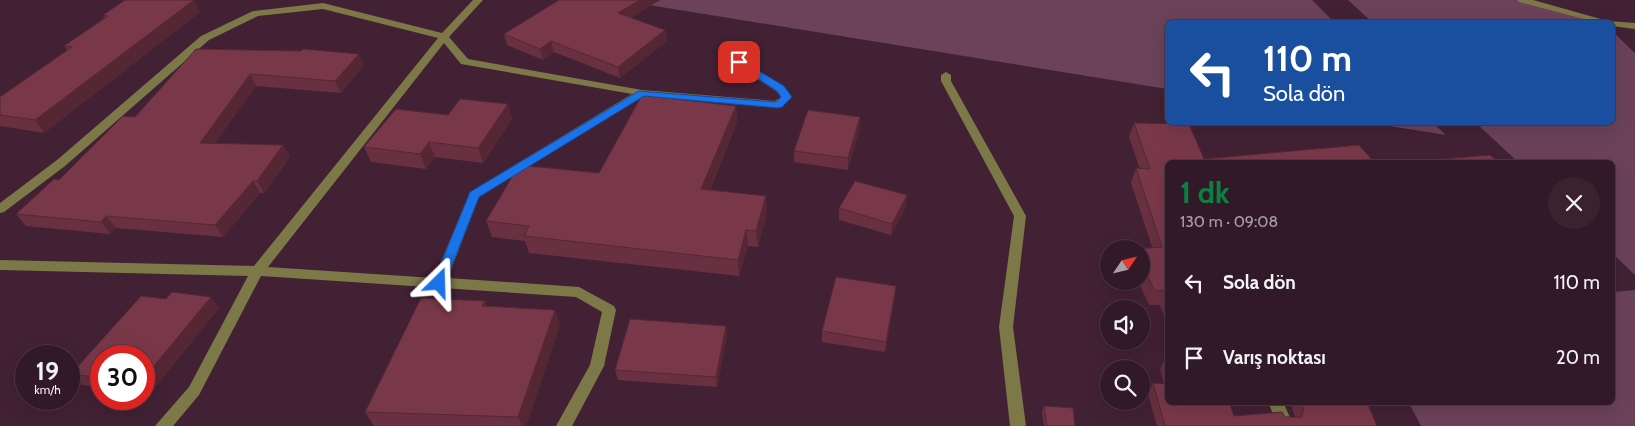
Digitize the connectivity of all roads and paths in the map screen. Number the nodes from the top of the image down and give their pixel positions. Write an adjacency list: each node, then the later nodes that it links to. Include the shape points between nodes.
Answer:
1 (478, 0): 6 (street)
2 (1522, 0): 3 (street)
3 (1597, 20)
4 (1615, 24): 5 (street)
5 (1635, 26)
6 (444, 37): 9 (street, via 465,62); 10 (street, via 323,6 256,13 205,38 61,163); 12 (street)
7 (725, 54): 9 (street, via 780,88 787,97 778,105)
8 (946, 75): 17 (street, via 946,81 1020,216 1006,327)
9 (642, 93): 13 (street, via 474,195)
10 (0, 210)
11 (0, 265): 12 (street)
12 (257, 271): 13 (street); 15 (street, via 194,391)
13 (439, 283): 16 (street, via 579,292 609,310 597,366)
14 (1276, 405): 18 (street)
15 (163, 426)
16 (564, 426)
17 (1018, 426)
18 (1286, 426)

